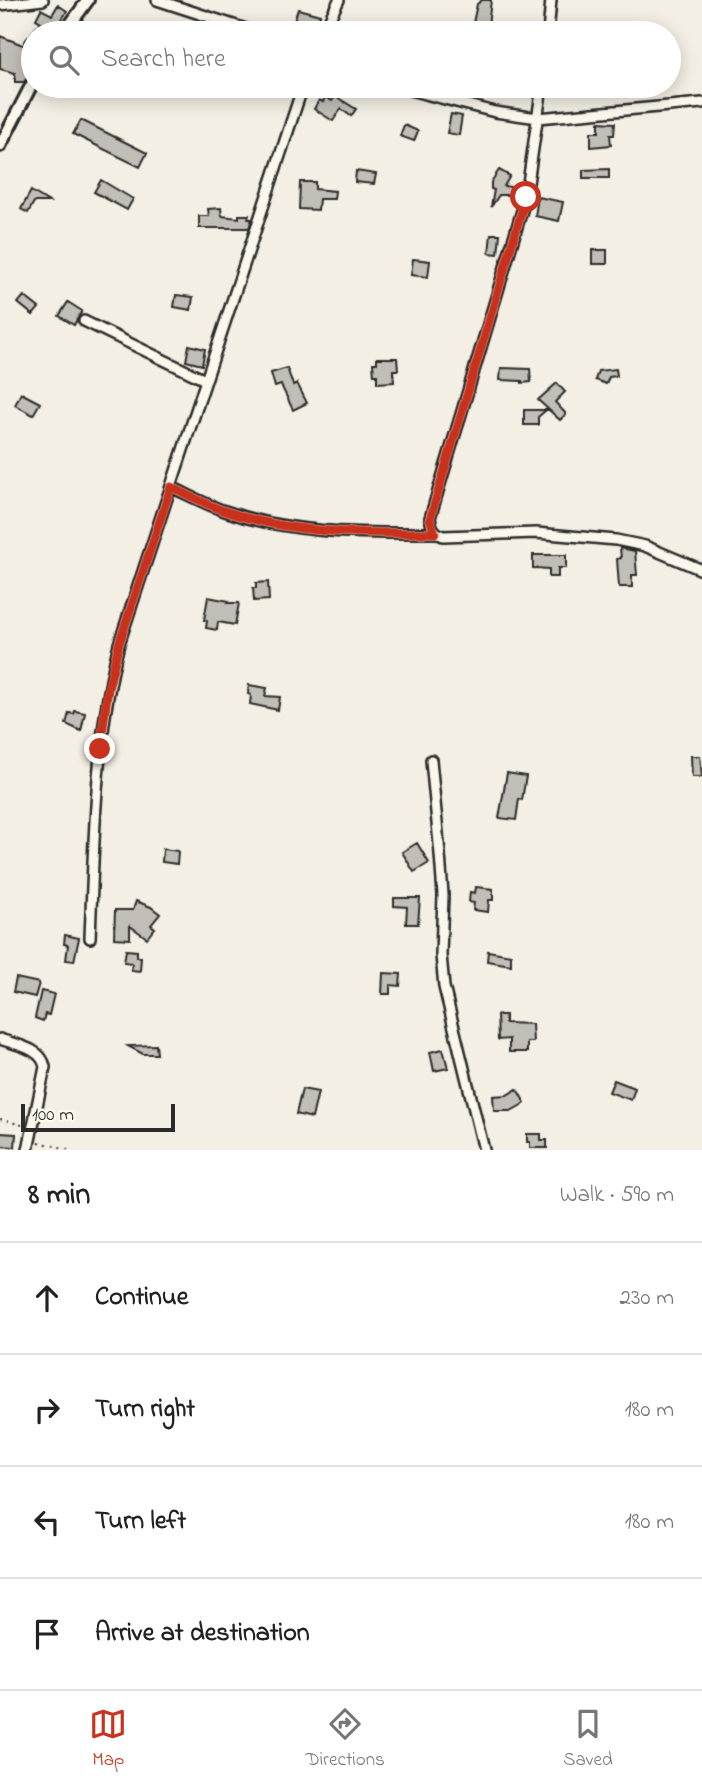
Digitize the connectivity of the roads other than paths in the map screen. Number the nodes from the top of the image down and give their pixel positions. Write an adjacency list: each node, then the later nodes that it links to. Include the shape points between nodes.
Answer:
1 (43, 0): 6 (street)
2 (88, 0): 7 (street)
3 (157, 0): 8 (street)
4 (339, 0): 9 (street)
5 (551, 0): 10 (street)
6 (0, 5)
7 (73, 21)
8 (221, 21)
9 (329, 21)
10 (549, 21)
11 (25, 98): 17 (street)
12 (299, 98): 19 (street)
13 (441, 98): 16 (street)
14 (540, 98): 16 (street)
15 (702, 103): 16 (street)
16 (538, 118): 21 (street, via 526,197 430,519)
17 (0, 146)
18 (84, 321): 19 (street)
19 (205, 380): 20 (street)
20 (171, 487): 21 (street, via 223,511 304,529); 24 (street, via 108,689 100,749)
21 (435, 533): 22 (street, via 536,533 616,540)
22 (702, 570)
23 (431, 760): 27 (street, via 441,868 443,978)
24 (90, 938)
25 (0, 1039): 26 (street, via 44,1059)
26 (30, 1145)
27 (484, 1150)

